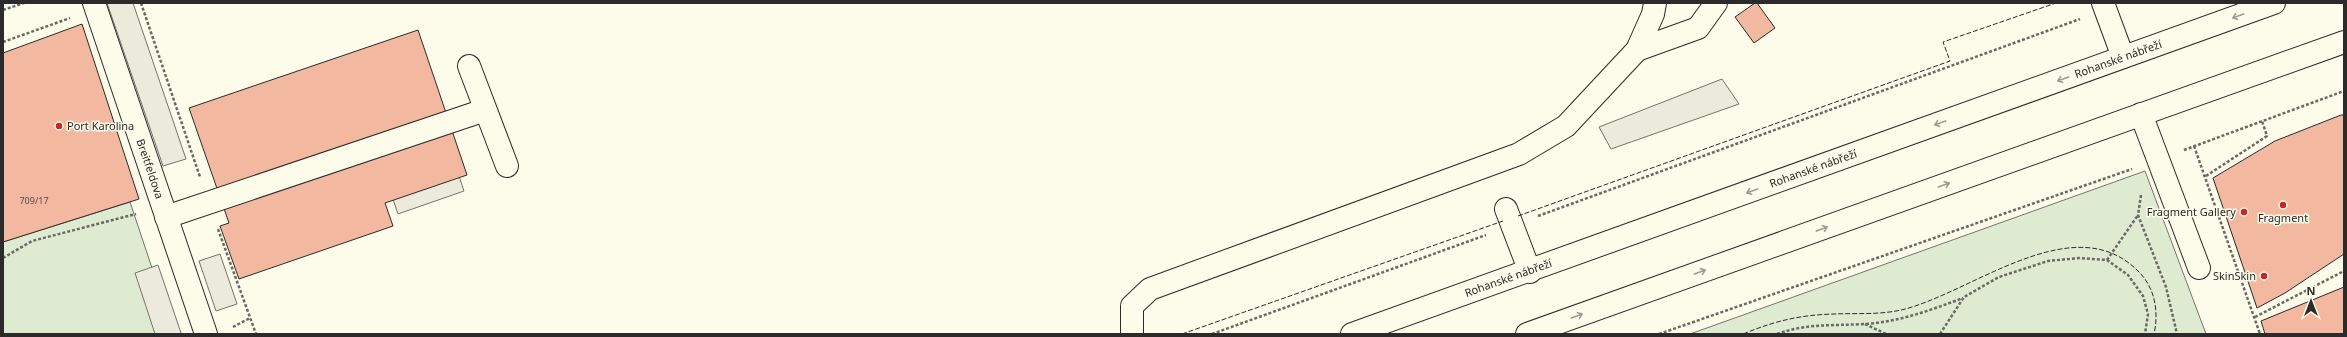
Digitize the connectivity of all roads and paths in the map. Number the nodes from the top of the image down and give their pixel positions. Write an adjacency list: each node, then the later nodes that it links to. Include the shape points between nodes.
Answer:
1 (24, 3): 8 (path)
2 (141, 3): 23 (path)
3 (1655, 3): 11 (main road, via 1653,14)
4 (1716, 3): 11 (main road, via 1698,28)
5 (2274, 3): 12 (main road, Rohanské nábřeží, one-way to 12)
6 (95, 6): 9 (path); 26 (main road, Breitfeldova)
7 (2105, 7): 12 (main road); 27 (path)
8 (3, 10)
9 (3, 42)
10 (2344, 42): 16 (main road)
11 (1637, 50): 40 (main road, via 1566,126 1519,154 1150,289 1132,306)
12 (2123, 57): 31 (main road, Rohanské nábřeží, one-way to 31)
13 (469, 66): 15 (main road)
14 (2344, 91): 17 (path)
15 (485, 110): 20 (main road); 23 (main road)
16 (2141, 114): 19 (main road); 37 (main road, one-way to 16)
17 (2262, 121): 18 (path); 21 (path, via 2267,136)
18 (2194, 146): 19 (path); 21 (path)
19 (2158, 160): 30 (main road); 44 (path)
20 (507, 166)
21 (2206, 176): 34 (path)
22 (2141, 193): 25 (path)
23 (209, 202): 26 (main road); 35 (path)
24 (141, 213): 28 (path, via 32,241)
25 (2138, 215): 29 (path); 49 (path, via 2166,287)
26 (166, 217): 38 (main road, Breitfeldova)
27 (1509, 217): 31 (main road); 41 (path)
28 (3, 258)
29 (2107, 260): 33 (path, via 2079,258 2048,261 1999,278); 48 (path, via 2128,275 2143,296 2148,314)
30 (2199, 268)
31 (1530, 272): 42 (main road, Rohanské nábřeží)
32 (2344, 272): 34 (path)
33 (1964, 297): 36 (path, via 1916,316); 47 (path)
34 (2255, 317): 50 (path)
35 (250, 318): 38 (path); 39 (path)
36 (1864, 324): 45 (path, via 1825,324); 46 (path)
37 (1550, 330): 43 (main road)
38 (216, 332)
39 (256, 334)
40 (1132, 334)
41 (1212, 334)
42 (1352, 334)
43 (1527, 334)
44 (1659, 334)
45 (1776, 334)
46 (1886, 334)
47 (1940, 334)
48 (2145, 334)
49 (2178, 334)
50 (2260, 334)

